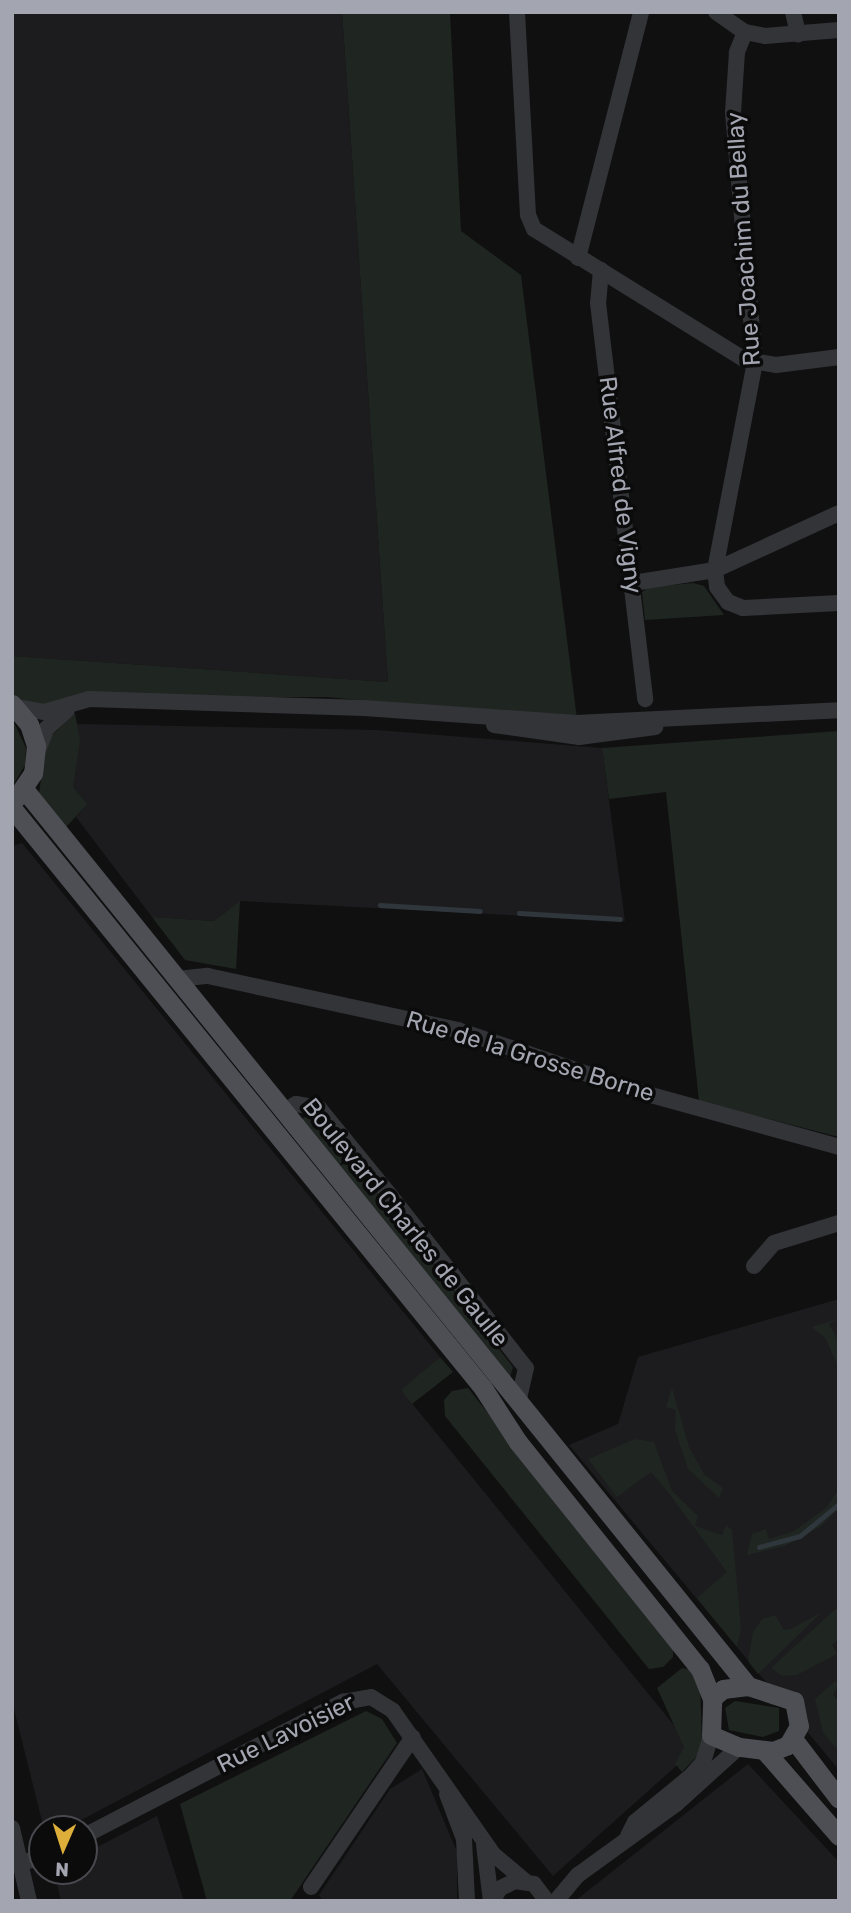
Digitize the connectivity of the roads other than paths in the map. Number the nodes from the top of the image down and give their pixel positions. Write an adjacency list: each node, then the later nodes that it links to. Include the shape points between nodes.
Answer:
1 (517, 12): 8 (street, via 528,215 540,234)
2 (641, 12): 8 (street)
3 (716, 12): 6 (street)
4 (793, 12): 7 (street)
5 (839, 30): 7 (street)
6 (745, 32): 7 (street); 11 (street, Rue Joachim du Bellay, via 737,52 733,113)
7 (799, 34)
8 (578, 258): 9 (street)
9 (601, 270): 11 (street); 14 (street, Rue Alfred de Vigny, via 598,303)
10 (839, 357): 11 (street)
11 (755, 362): 13 (street, Rue Joachim du Bellay)
12 (839, 513): 13 (street)
13 (715, 570): 14 (street); 15 (street, via 717,587 727,602 743,608)
14 (633, 583): 16 (street, Rue Alfred de Vigny)
15 (839, 603)
16 (645, 699)
17 (121, 702): 18 (street, via 76,700 37,713); 19 (street, via 364,708 468,717 528,732 578,737 673,722); 20 (street, via 64,711 46,729)
18 (14, 706): 20 (main road, via 34,735)
19 (834, 713)
20 (36, 757): 21 (main road)
21 (18, 795): 23 (main road, Boulevard Charles de Gaulle)
22 (12, 808): 30 (main road, Boulevard Charles de Gaulle, via 483,1388 517,1442 700,1669)
23 (177, 978): 24 (main road, Boulevard Charles de Gaulle); 25 (street, Rue de la Grosse Borne, via 208,976 458,1030 639,1092)
24 (284, 1112): 28 (main road, Boulevard Charles de Gaulle); 28 (street, via 296,1104 319,1108 389,1194 526,1368)
25 (839, 1147)
26 (839, 1223): 27 (street, via 774,1243)
27 (754, 1266)
28 (518, 1402): 29 (main road, Boulevard Charles de Gaulle)
29 (748, 1686): 30 (main road, via 723,1689); 33 (main road, via 794,1701 800,1718)
30 (712, 1698): 31 (main road)
31 (711, 1735): 34 (main road); 41 (street, via 697,1769 635,1822)
32 (413, 1737): 36 (street, Rue Lavoisier); 39 (street, Rue Lavoisier, via 385,1704 355,1698); 47 (street)
33 (793, 1740): 35 (main road, via 780,1749); 37 (main road)
34 (739, 1747): 35 (main road); 41 (street, via 676,1804)
35 (765, 1750): 42 (main road)
36 (438, 1769): 40 (street, Rue Lavoisier); 49 (street, via 464,1839)
37 (839, 1799)
38 (12, 1828): 44 (street)
39 (98, 1829)
40 (479, 1833): 46 (street, Rue Lavoisier, via 506,1869); 50 (street, Rue Lavoisier)
41 (628, 1836): 45 (street)
42 (839, 1836)
43 (28, 1861): 44 (street)
44 (21, 1863): 48 (street)
45 (578, 1875): 46 (street, via 558,1884); 52 (street)
46 (530, 1883): 50 (street, via 506,1884); 51 (street, Rue Lavoisier)
47 (311, 1887)
48 (29, 1901)
49 (467, 1901)
50 (492, 1901)
51 (547, 1901)
52 (555, 1901)

